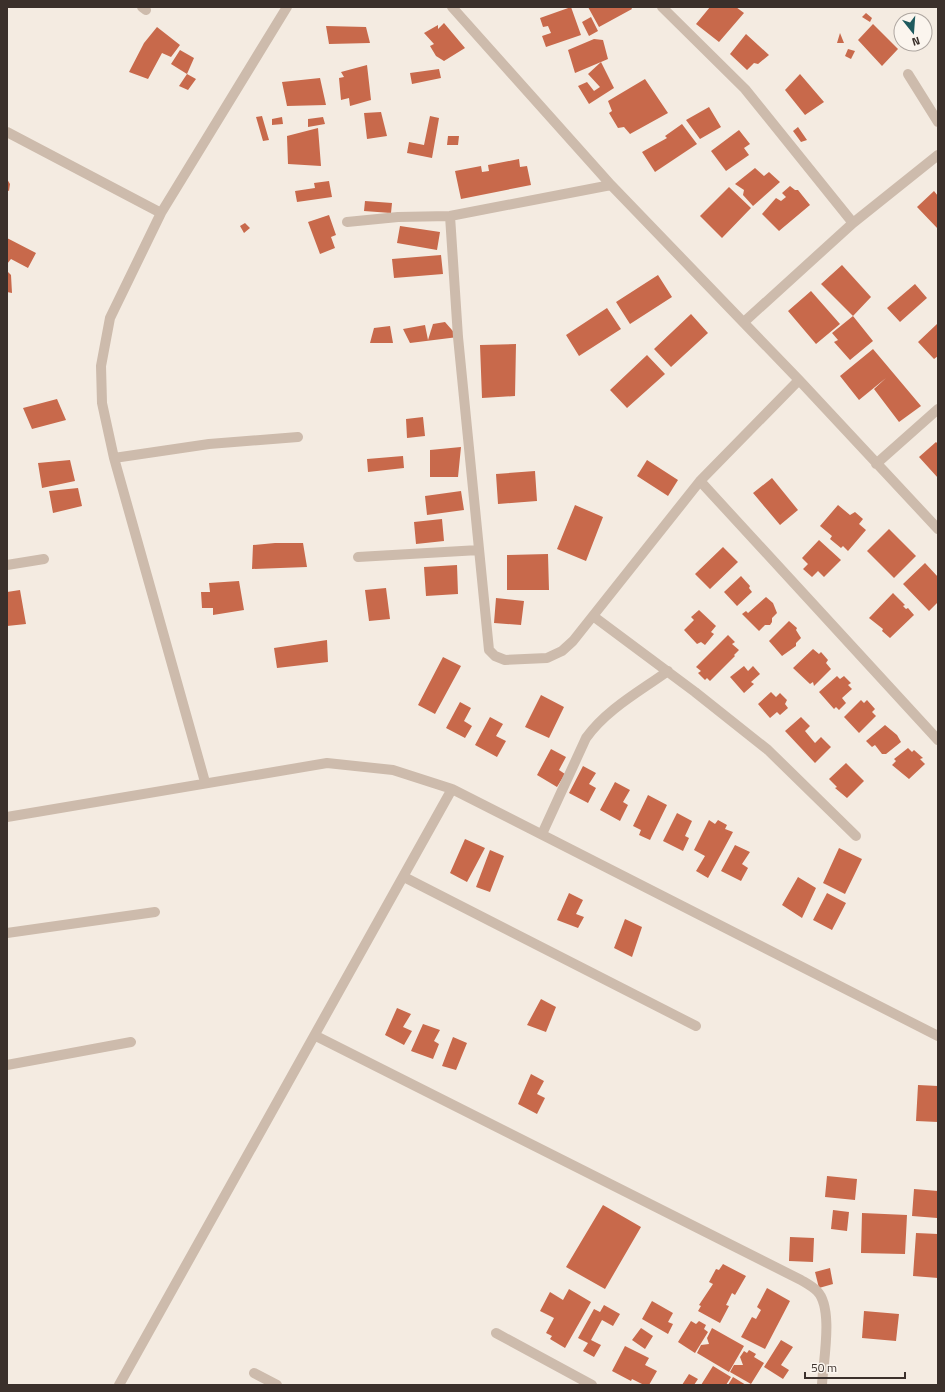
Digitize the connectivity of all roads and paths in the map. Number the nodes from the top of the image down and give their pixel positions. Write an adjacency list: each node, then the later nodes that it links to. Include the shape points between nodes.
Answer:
1 (287, 7): 9 (street)
2 (452, 7): 8 (street)
3 (662, 7): 12 (street, via 745,89)
4 (908, 74): 5 (street)
5 (938, 122)
6 (7, 132): 9 (street)
7 (938, 155): 12 (street)
8 (611, 185): 10 (street); 13 (street)
9 (161, 213): 17 (street, via 110,318 102,359 102,403)
10 (450, 216): 11 (street, via 398,217); 21 (street, via 458,338)
11 (347, 222)
12 (853, 223): 13 (street)
13 (744, 322): 14 (street)
14 (799, 380): 18 (street); 19 (street)
15 (938, 409): 18 (street)
16 (298, 438): 17 (street, via 208,444)
17 (114, 458): 28 (street)
18 (876, 464): 20 (street)
19 (700, 481): 25 (street); 27 (street)
20 (938, 529)
21 (479, 550): 22 (street); 25 (street, via 489,650 495,656 505,660 547,658 562,651 573,641)
22 (358, 557)
23 (44, 559): 24 (street)
24 (7, 565)
25 (593, 616): 26 (street)
26 (668, 671): 31 (street, via 595,724 586,738); 32 (street, via 768,750)
27 (938, 740)
28 (205, 782): 29 (street, via 327,762 393,770); 30 (street)
29 (452, 789): 31 (street); 33 (street)
30 (7, 817)
31 (542, 834): 38 (street)
32 (856, 836)
33 (404, 877): 36 (street); 37 (street)
34 (155, 912): 35 (street)
35 (7, 933)
36 (696, 1026)
37 (316, 1036): 43 (street); 46 (street, via 801,1280 817,1291 824,1302 826,1313)
38 (938, 1036)
39 (131, 1042): 40 (street)
40 (7, 1065)
41 (496, 1333): 45 (street)
42 (254, 1373): 44 (street)
43 (119, 1385)
44 (277, 1385)
45 (592, 1385)
46 (822, 1385)

